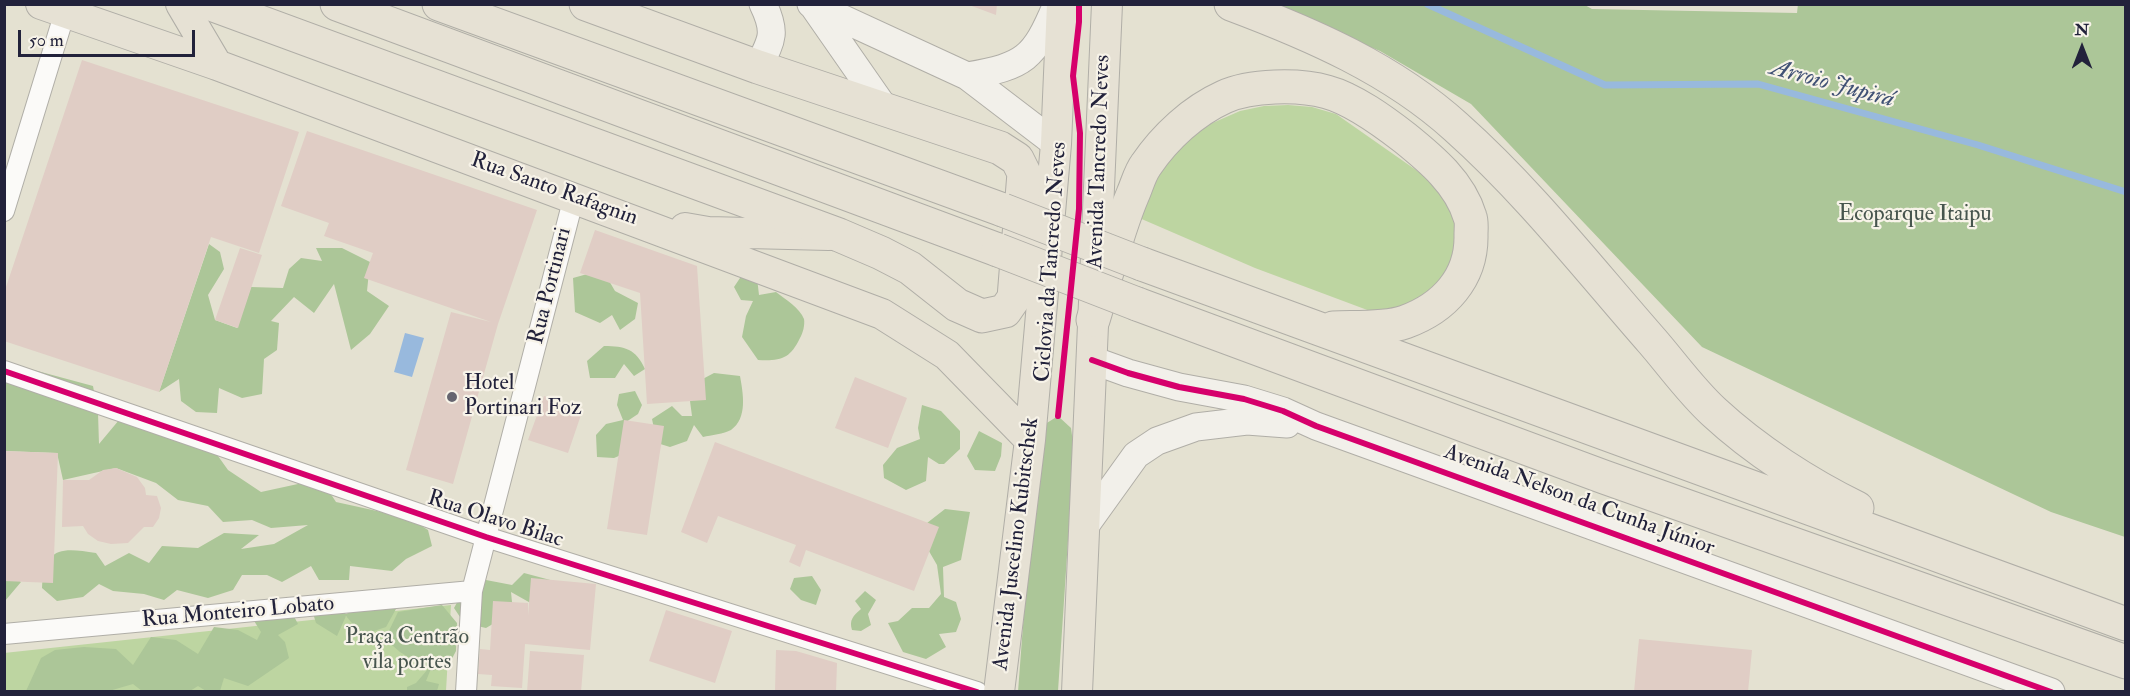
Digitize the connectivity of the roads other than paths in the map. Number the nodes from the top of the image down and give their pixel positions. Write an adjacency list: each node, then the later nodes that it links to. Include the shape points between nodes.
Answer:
1 (181, 4): 13 (main road)
2 (211, 4): 21 (highway)
3 (338, 4): 34 (highway, bridge, via 1604,477)
4 (439, 4): 23 (highway, bridge)
5 (586, 4): 14 (highway)
6 (763, 4): 14 (street, via 771,23 770,44)
7 (1057, 4): 15 (street, via 1034,49 1020,62 1002,70)
8 (1062, 4): 17 (main road, Avenida Tancredo Neves)
9 (1107, 4): 22 (main road, Avenida Tancredo Neves)
10 (1231, 4): 30 (highway, via 1363,61 1455,125 1500,167 1714,412 1756,446 1828,493)
11 (812, 5): 15 (street); 16 (street)
12 (53, 8): 13 (main road, Rua Santo Rafagnin); 19 (street)
13 (217, 65): 18 (main road, Rua Santo Rafagnin)
14 (758, 67): 16 (highway)
15 (967, 76): 17 (street)
16 (885, 109): 21 (highway, via 1000,148 1017,159 1024,173 1014,298 1005,311 982,316 957,305 910,268)
17 (1056, 144): 27 (main road, Avenida Juscelino Kubitschek)
18 (574, 197): 20 (main road, Rua Santo Rafagnin); 29 (street, Rua Portinari)
19 (4, 211)
20 (635, 220): 21 (main road, via 708,232); 27 (main road, Rua Santo Rafagnin, via 882,314 947,355)
21 (839, 236)
22 (1093, 320): 23 (highway, via 1144,166 1169,137 1200,110 1226,96 1302,86 1329,92 1376,116 1433,160 1462,196 1471,219 1472,248 1460,283 1440,305 1404,323); 24 (main road)
23 (1317, 328): 30 (highway)
24 (1092, 360): 26 (street, Avenida Nelson da Cunha Júnior, via 1179,387 1244,399); 28 (main road)
25 (4, 371): 29 (street, Rua Olavo Bilac)
26 (1316, 426): 28 (street, Avenida Nelson da Cunha Júnior, via 1247,421 1196,427 1157,441 1136,455); 39 (street, Avenida Nelson da Cunha Júnior)
27 (1030, 440): 37 (main road, Avenida Juscelino Kubitschek)
28 (1085, 526): 38 (main road)
29 (486, 537): 31 (street, Rua Portinari); 36 (street, Rua Olavo Bilac)
30 (2004, 580): 32 (highway)
31 (472, 591): 33 (street, Rua Monteiro Lobato); 35 (street, Rua Portinari)
32 (2126, 624)
33 (4, 634)
34 (2126, 662)
35 (466, 692)
36 (977, 692)
37 (999, 692)
38 (1077, 692)
39 (2050, 692)

